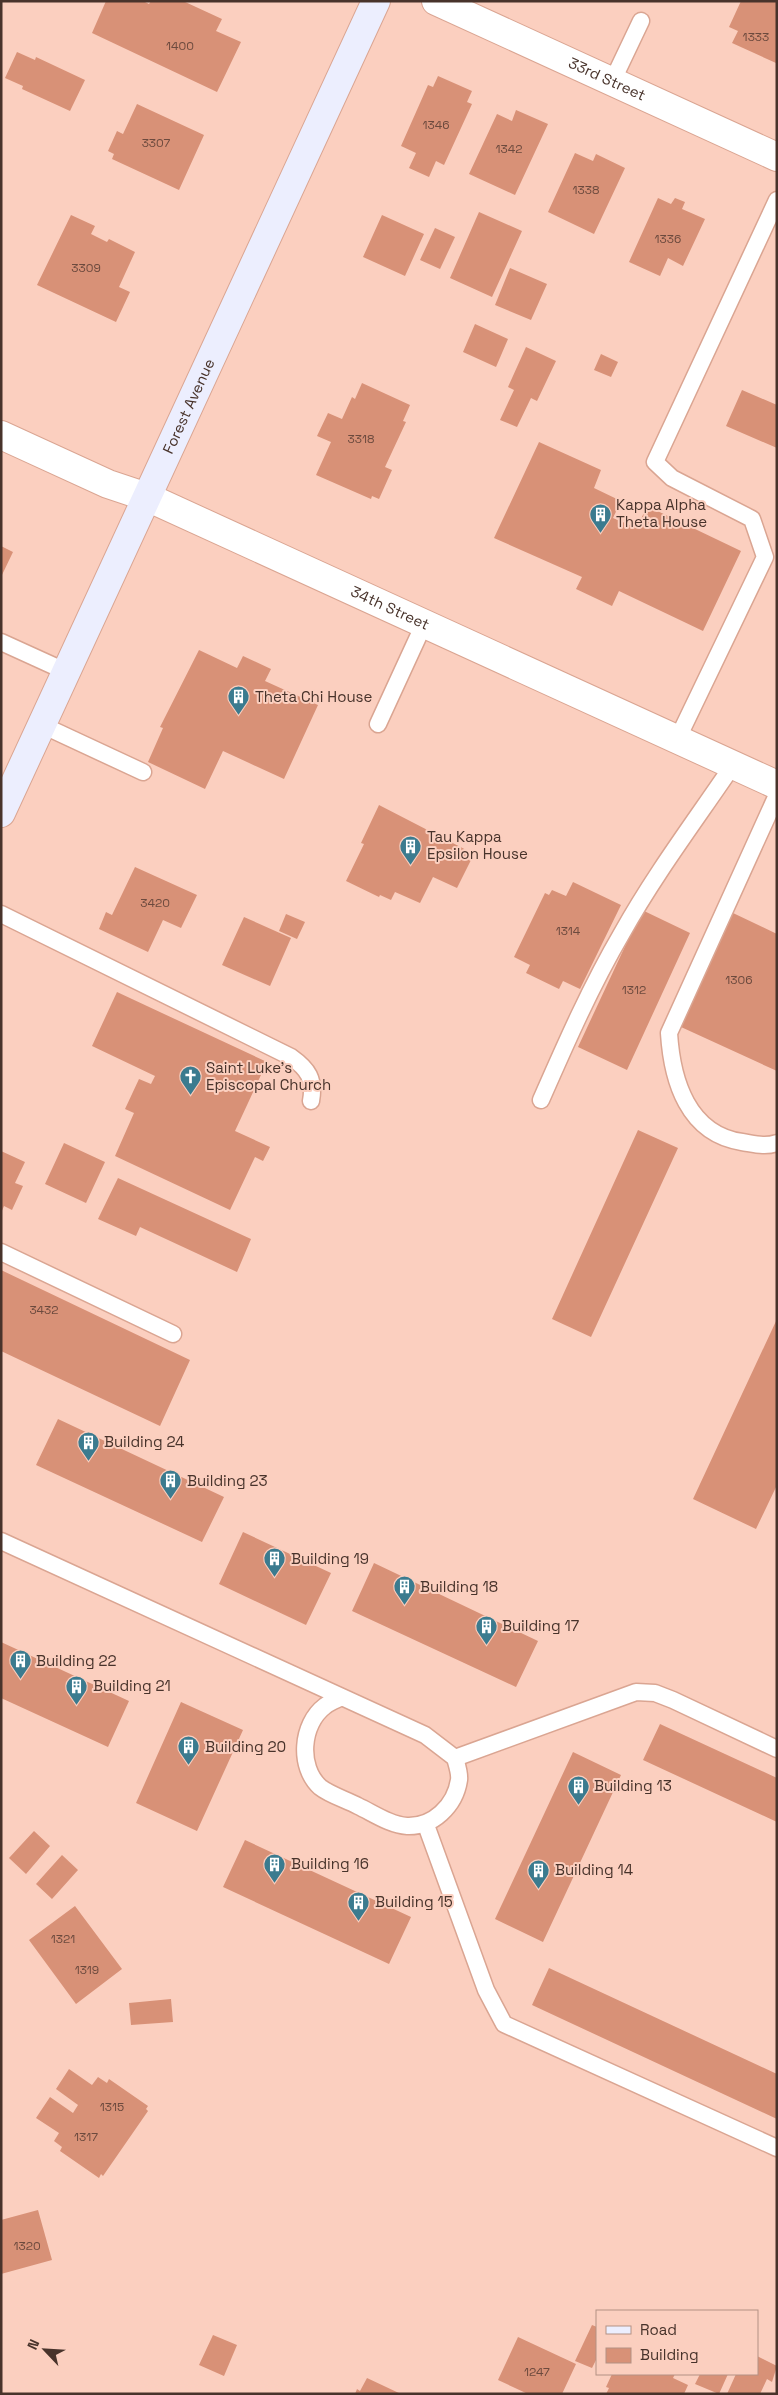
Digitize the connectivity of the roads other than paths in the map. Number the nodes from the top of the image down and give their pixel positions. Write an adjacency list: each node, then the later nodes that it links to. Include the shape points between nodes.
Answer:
1 (436, 1): 4 (street, 33rd Street)
2 (371, 3): 8 (main road, Forest Avenue)
3 (641, 21): 4 (lane)
4 (612, 82): 5 (street, 33rd Street)
5 (777, 157)
6 (777, 200): 14 (lane, via 655,462 672,478 752,519 765,557)
7 (1, 435): 8 (street, 34th Street, via 108,484)
8 (147, 497): 9 (street, 34th Street); 11 (main road, Forest Avenue)
9 (424, 624): 12 (lane); 14 (street, 34th Street)
10 (1, 642): 11 (lane)
11 (67, 672): 13 (main road, Forest Avenue)
12 (378, 724)
13 (42, 725): 16 (lane); 17 (main road, Forest Avenue)
14 (677, 740): 15 (street, 34th Street)
15 (733, 765): 18 (street, 34th Street); 22 (lane, via 621,933 589,994)
16 (143, 772)
17 (11, 779): 20 (main road, Forest Avenue)
18 (777, 785)
19 (777, 795): 24 (lane, via 669,1033 678,1089 705,1126 725,1140)
20 (1, 813)
21 (1, 914): 23 (lane, via 291,1056 304,1066 314,1086)
22 (541, 1100)
23 (311, 1101)
24 (772, 1144)
25 (1, 1252): 26 (lane)
26 (173, 1334)
27 (1, 1541): 28 (lane)
28 (342, 1696): 30 (lane, via 425,1734); 31 (lane, via 324,1706 310,1727 304,1747 307,1770 321,1788 388,1821 406,1826)
29 (777, 1749): 30 (lane, via 674,1700 655,1693 636,1692)
30 (456, 1758): 31 (lane, via 460,1779 454,1798)
31 (426, 1825): 32 (lane, via 486,1990 504,2024)
32 (777, 2148)

